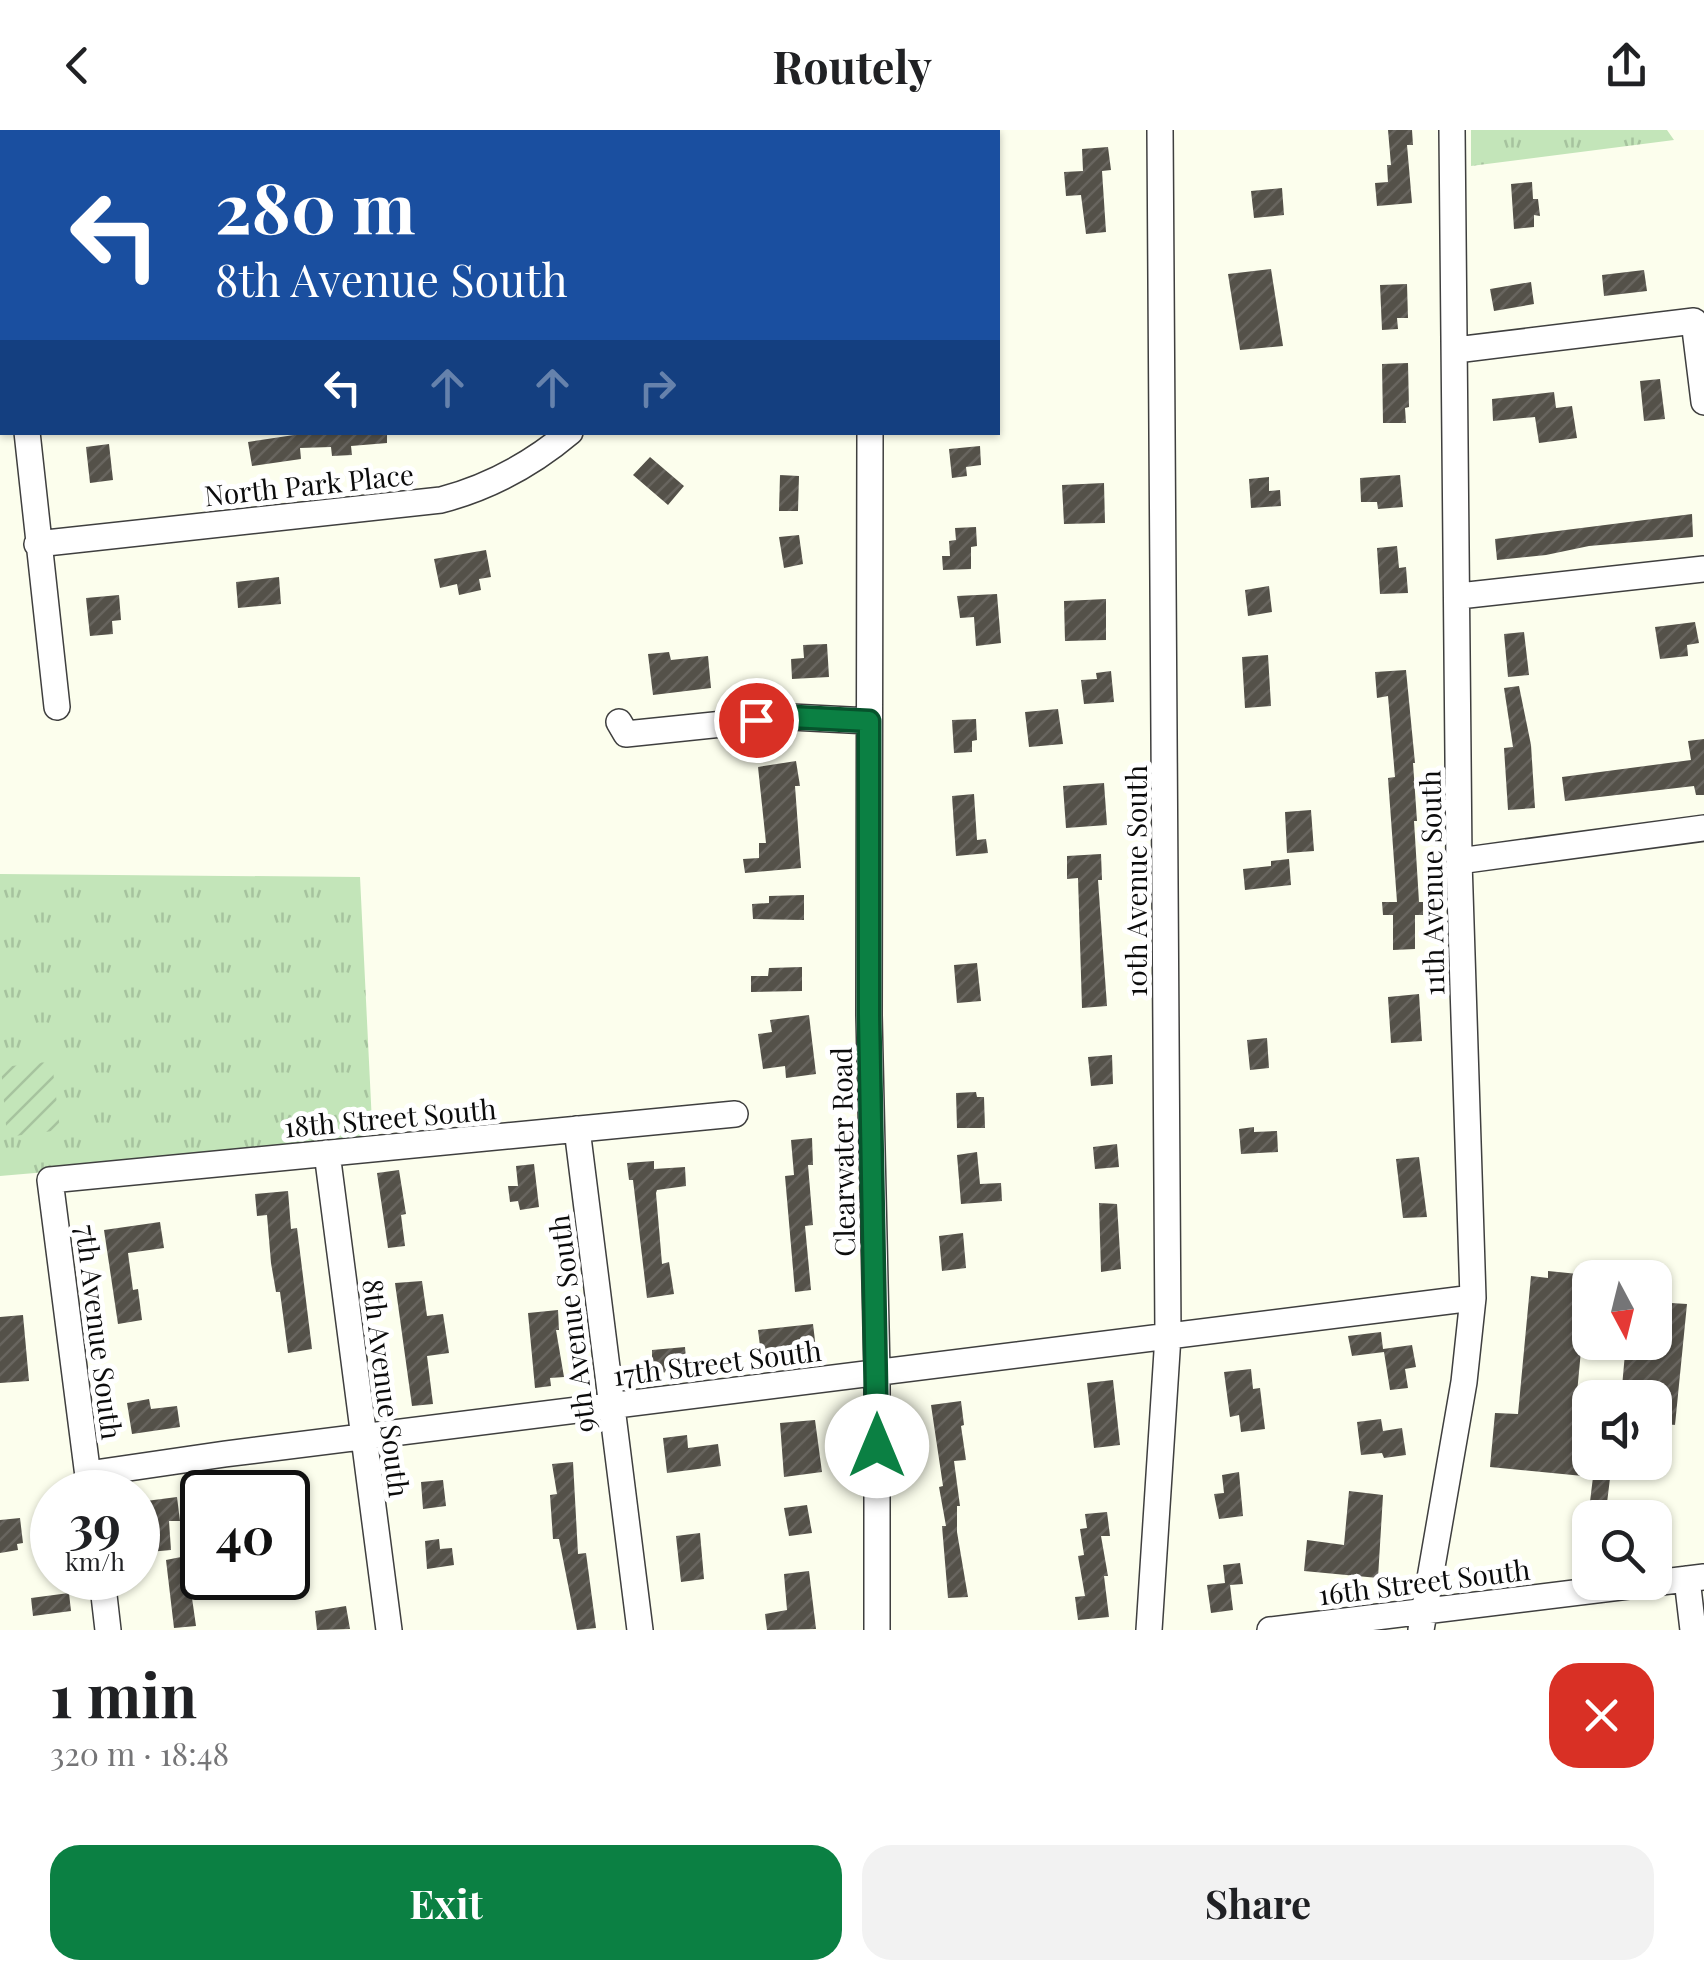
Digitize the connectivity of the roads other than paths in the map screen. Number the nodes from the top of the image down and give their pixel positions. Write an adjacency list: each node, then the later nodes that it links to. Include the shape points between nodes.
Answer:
1 (1160, 130): 21 (street, 10th Avenue South)
2 (1452, 130): 3 (street, 11th Avenue South)
3 (1456, 350): 4 (street, via 1694,321); 10 (street, 11th Avenue South)
4 (1704, 402)
5 (26, 435): 8 (street)
6 (566, 435): 8 (street, North Park Place, via 509,474 442,500)
7 (870, 435): 12 (street, Clearwater Road)
8 (37, 544): 11 (street)
9 (1704, 569): 10 (street)
10 (1459, 596): 15 (street, 11th Avenue South)
11 (57, 707)
12 (869, 721): 13 (street, via 791,717 626,734); 22 (street, Clearwater Road)
13 (619, 722)
14 (1704, 828): 15 (street)
15 (1459, 861): 20 (street, 11th Avenue South)
16 (736, 1114): 17 (street, 18th Street South)
17 (577, 1129): 18 (street, 18th Street South); 23 (street, 9th Avenue South)
18 (326, 1153): 19 (street, 18th Street South); 24 (street, 8th Avenue South)
19 (50, 1180): 25 (street, 7th Avenue South)
20 (1473, 1298): 21 (street, 17th Street South); 29 (street, 11th Avenue South)
21 (1168, 1336): 22 (street, 17th Street South); 34 (street, 10th Avenue South)
22 (877, 1372): 23 (street, 17th Street South); 33 (street, Clearwater Road)
23 (611, 1406): 24 (street, 17th Street South); 32 (street, 9th Avenue South)
24 (363, 1437): 26 (street, 17th Street South); 31 (street, 8th Avenue South)
25 (87, 1470)
26 (160, 1472)
27 (1696, 1578): 29 (street, 16th Street South); 36 (street)
28 (105, 1600): 30 (street)
29 (1422, 1621): 35 (street, 16th Street South)
30 (108, 1630)
31 (390, 1630)
32 (640, 1630)
33 (877, 1630)
34 (1149, 1630)
35 (1270, 1630)
36 (1694, 1630)

